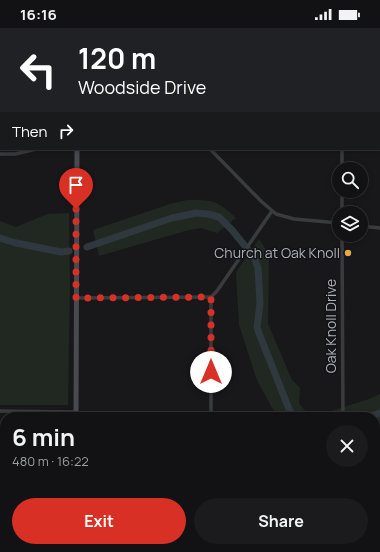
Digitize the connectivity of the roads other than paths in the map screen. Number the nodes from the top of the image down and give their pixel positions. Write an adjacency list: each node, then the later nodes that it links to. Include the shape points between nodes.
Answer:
1 (32, 150): 5 (street)
2 (77, 150): 13 (main road)
3 (211, 150): 7 (street)
4 (342, 150): 6 (street)
5 (0, 154)
6 (342, 162)
7 (272, 211): 8 (street, via 294,219); 12 (street)
8 (332, 222)
9 (368, 227): 10 (street)
10 (380, 228)
11 (342, 242): 16 (street, Oak Knoll Drive)
12 (211, 297): 13 (street); 15 (street)
13 (76, 298): 14 (main road)
14 (76, 412)
15 (211, 412)
16 (343, 412)

